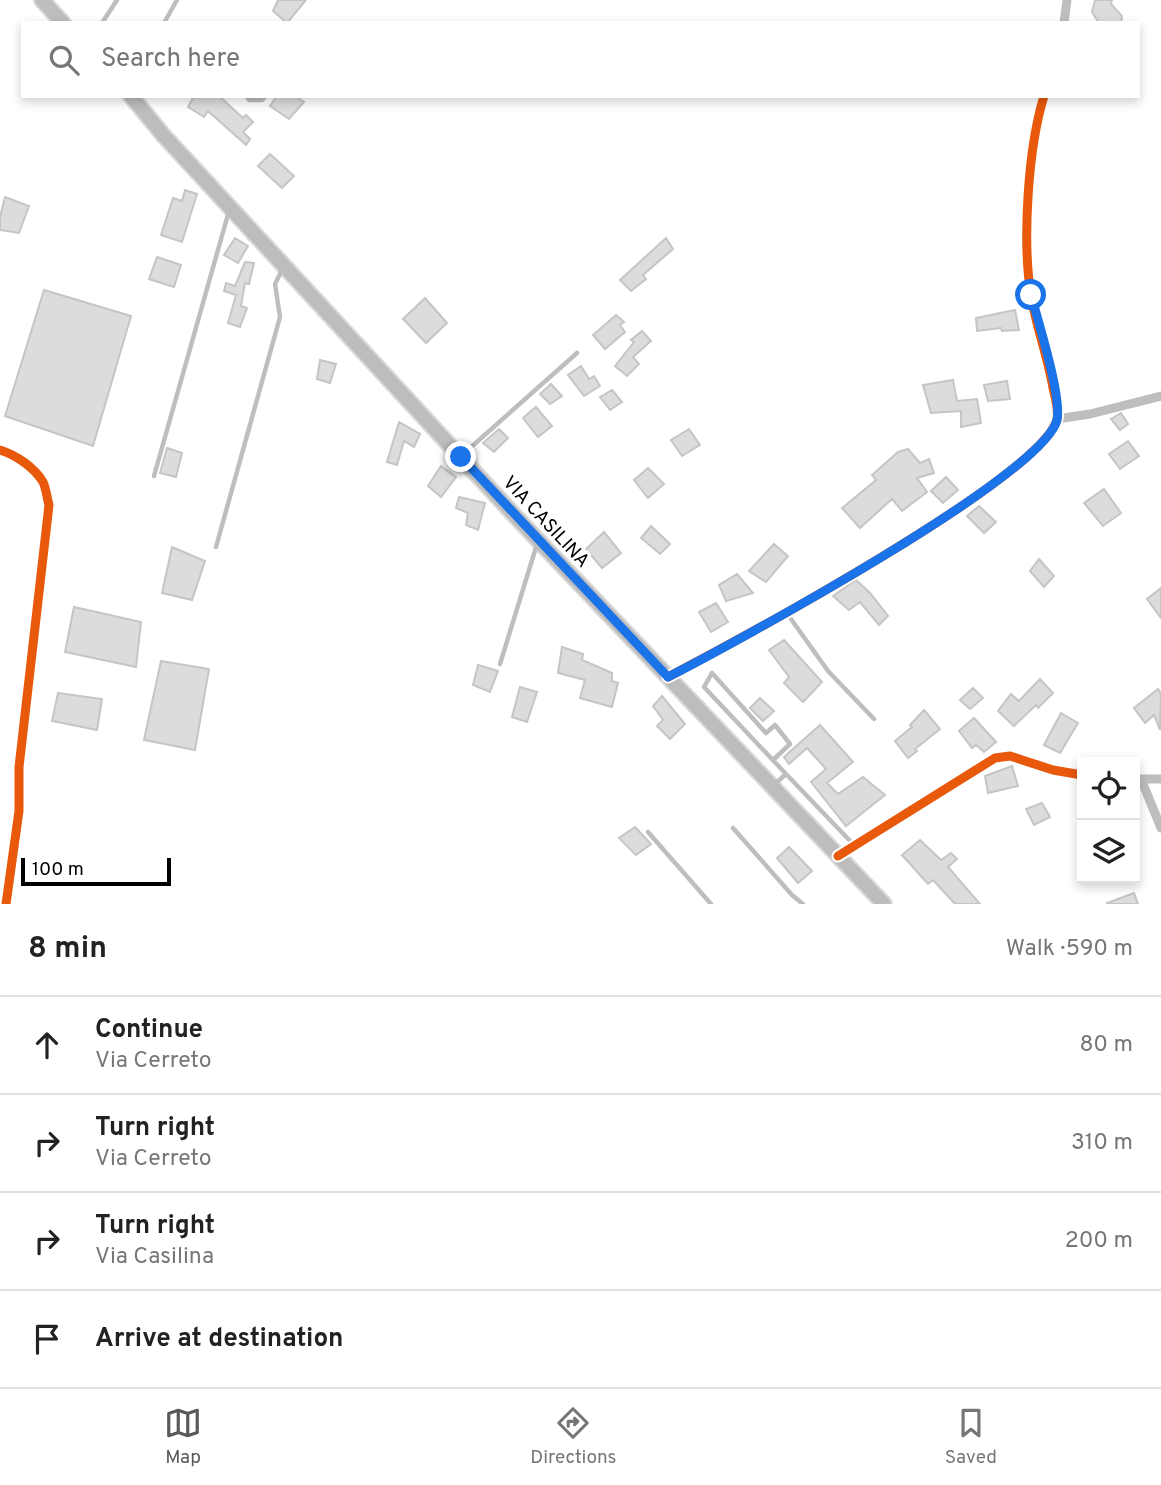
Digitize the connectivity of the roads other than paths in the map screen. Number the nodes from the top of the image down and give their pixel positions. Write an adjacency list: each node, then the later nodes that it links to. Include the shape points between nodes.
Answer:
1 (42, 0): 5 (main road)
2 (117, 0): 6 (lane)
3 (177, 0): 7 (lane)
4 (1067, 0): 8 (street)
5 (61, 21)
6 (103, 21)
7 (165, 21)
8 (1064, 21)
9 (133, 98): 13 (main road, VIA CASILINA)
10 (248, 98): 11 (lane)
11 (264, 98)
12 (1043, 98): 17 (street, via 1036,122 1026,228 1031,295 1049,362)
13 (230, 207): 14 (main road, VIA CASILINA); 20 (lane)
14 (285, 267): 19 (main road, VIA CASILINA); 22 (lane, via 275,284 280,317)
15 (577, 353): 19 (lane)
16 (1161, 396): 17 (street)
17 (1057, 419): 23 (street, via 1050,435 1032,454 941,522)
18 (0, 450): 39 (street, via 29,467 43,483 49,505)
19 (461, 457): 21 (main road, VIA CASILINA)
20 (154, 476)
21 (538, 540): 24 (lane); 25 (main road, VIA CASILINA)
22 (216, 547)
23 (786, 612): 25 (street); 26 (lane, via 828,671)
24 (500, 664)
25 (668, 677): 33 (main road, VIA CASILINA)
26 (874, 719)
27 (773, 760): 27 (lane, via 704,687 712,673 766,733 775,726 790,744); 28 (lane)
28 (786, 774): 33 (lane); 37 (lane)
29 (1077, 774): 37 (street, via 1010,756 995,758)
30 (1140, 779): 31 (street)
31 (1161, 779)
32 (1140, 783): 35 (street)
33 (772, 787): 38 (main road, VIA CASILINA)
34 (733, 828): 41 (lane)
35 (1161, 828)
36 (648, 832): 40 (lane)
37 (854, 845): 38 (street)
38 (838, 856): 42 (main road, VIA CASILINA)
39 (6, 904)
40 (711, 904)
41 (803, 904)
42 (884, 904)

